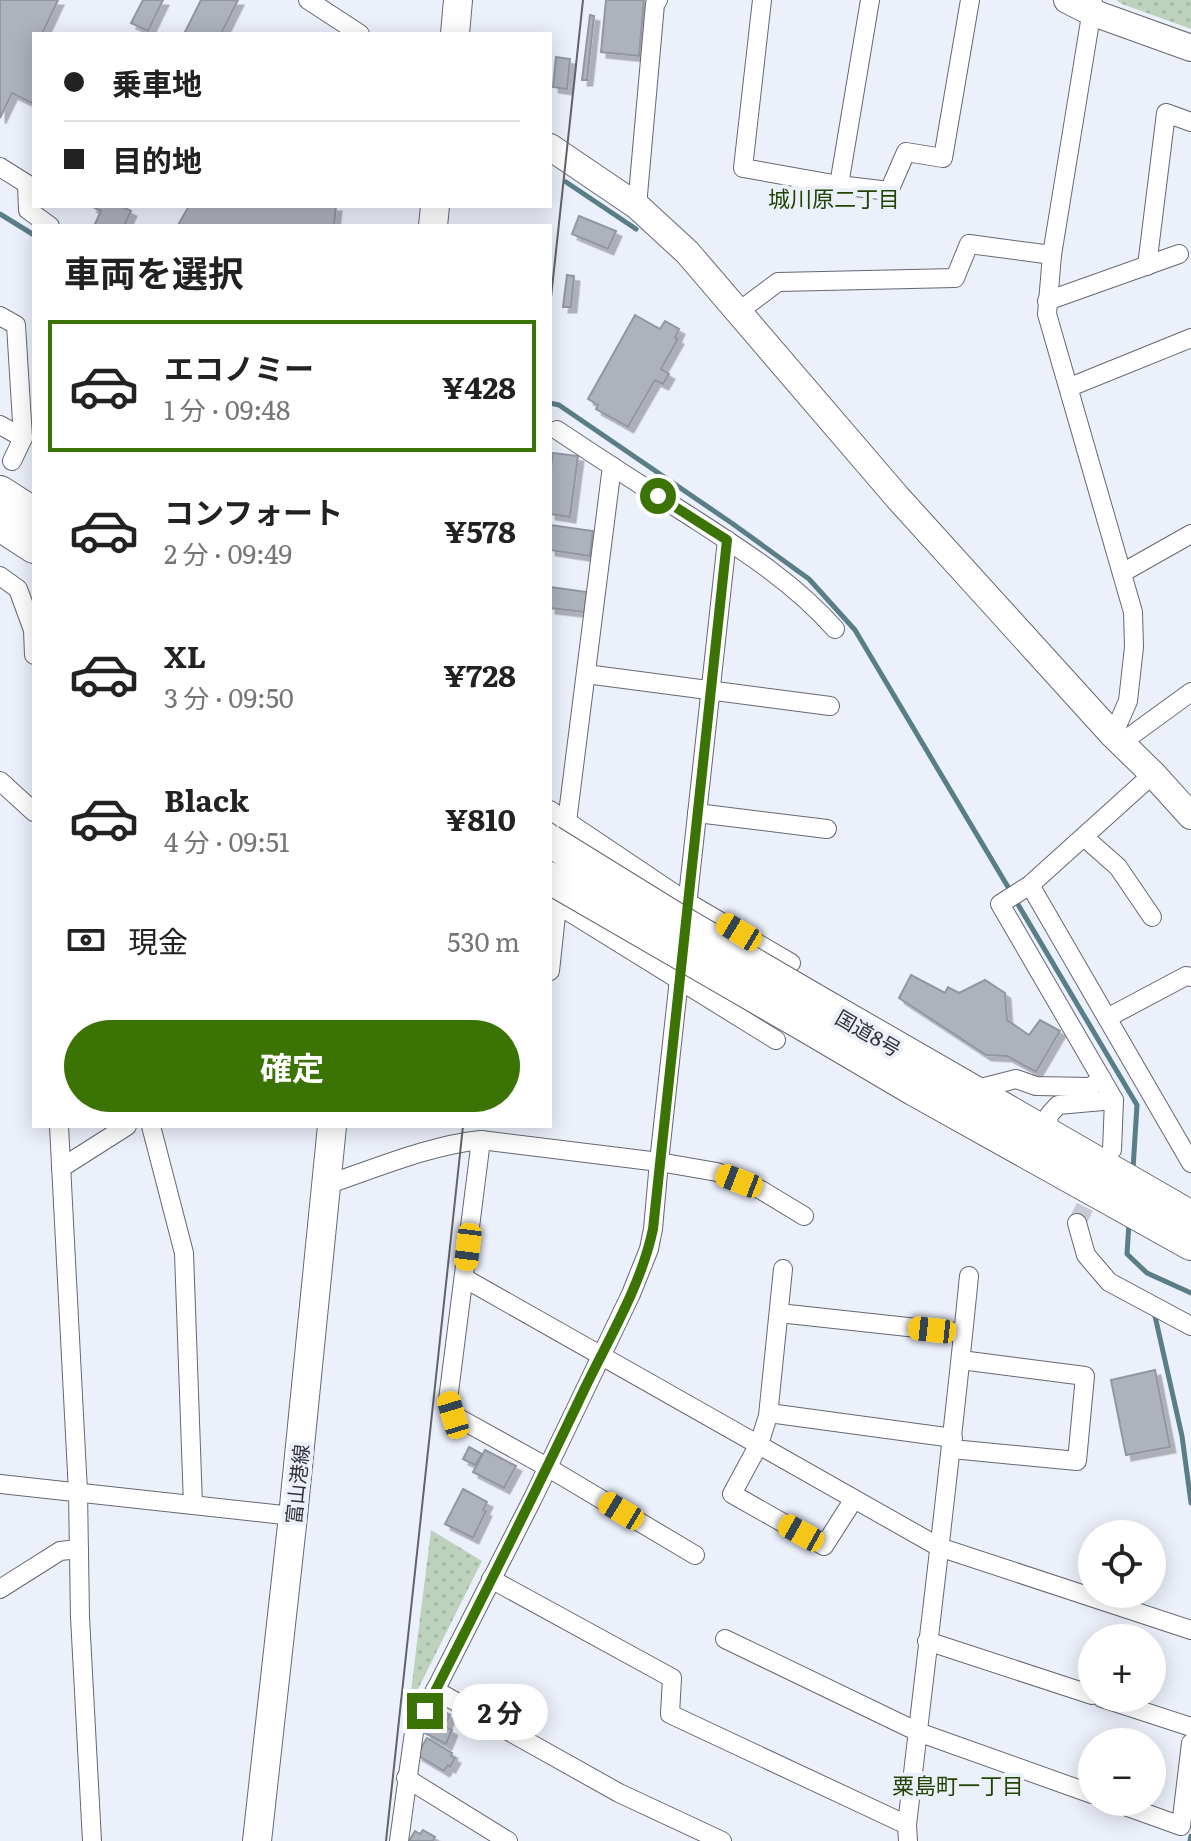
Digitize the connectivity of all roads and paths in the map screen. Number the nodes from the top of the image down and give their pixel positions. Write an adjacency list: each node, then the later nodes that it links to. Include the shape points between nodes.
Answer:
1 (308, 0): 9 (street)
2 (458, 0): 10 (main road)
3 (658, 0): 16 (street)
4 (762, 0): 15 (street, via 743,168)
5 (870, 0): 15 (street)
6 (970, 0): 15 (street, via 943,158 906,152 889,191)
7 (1067, 0): 8 (street)
8 (1092, 6): 11 (street); 19 (street)
9 (357, 32)
10 (455, 32)
11 (1191, 48)
12 (1191, 122): 20 (street, via 1166,113)
13 (552, 148): 16 (street)
14 (0, 167): 17 (street, via 27,184 28,210)
15 (839, 185)
16 (637, 206): 22 (street, via 687,252)
17 (47, 224)
18 (1179, 254): 20 (street)
19 (1052, 255): 21 (street); 22 (street, via 969,244 955,278 778,282)
20 (1147, 266): 21 (street)
21 (1047, 301): 25 (street)
22 (738, 312): 43 (street)
23 (17, 325): 28 (street)
24 (1191, 338): 25 (street)
25 (1070, 387): 35 (street)
26 (0, 425): 28 (street)
27 (557, 430): 29 (street)
28 (17, 457): 31 (highway)
29 (612, 466): 34 (street); 39 (street)
30 (0, 492): 32 (highway)
31 (32, 493)
32 (23, 534)
33 (1191, 534): 35 (street)
34 (727, 540): 38 (street, via 786,581); 40 (street)
35 (1122, 573): 43 (street, via 1133,612 1134,647)
36 (0, 576): 37 (street, via 18,589)
37 (32, 627)
38 (835, 629)
39 (586, 674): 40 (street); 50 (street)
40 (710, 691): 42 (street); 47 (street)
41 (1191, 692): 43 (street)
42 (830, 706)
43 (1117, 739): 44 (street)
44 (1153, 774): 48 (street); 51 (street)
45 (0, 781): 46 (street)
46 (32, 810)
47 (697, 813): 49 (street); 54 (street)
48 (1191, 816)
49 (827, 829)
50 (558, 831): 53 (street); 54 (street); 59 (highway, 国道8号, bridge)
51 (1084, 837): 52 (street); 55 (street, via 1118,867)
52 (1030, 885): 60 (street); 62 (street, via 1000,904)
53 (552, 894): 58 (street); 59 (highway, 国道8号, bridge)
54 (687, 902): 56 (street); 58 (street)
55 (1152, 917)
56 (791, 963)
57 (1191, 977): 60 (street)
58 (679, 979): 61 (street); 74 (street)
59 (810, 1013): 63 (highway, 国道8号); 81 (highway, 国道8号, via 915,1090)
60 (1107, 1018): 75 (street)
61 (776, 1040)
62 (1102, 1079): 63 (street, via 1090,1087 1036,1086 1016,1079); 64 (street)
63 (970, 1091): 70 (highway, 国道8号)
64 (1114, 1100): 70 (street, via 1058,1105 1049,1115); 73 (street)
65 (59, 1128): 76 (street)
66 (124, 1128): 76 (street)
67 (152, 1128): 97 (street, via 184,1253)
68 (332, 1128): 77 (main road, 富山港線)
69 (534, 1128): 72 (street)
70 (1047, 1134): 79 (highway, 国道8号)
71 (481, 1140): 72 (street); 77 (street); 84 (street)
72 (532, 1146): 74 (street)
73 (1112, 1150)
74 (659, 1162): 78 (street, via 717,1172); 88 (street, via 649,1249)
75 (1191, 1163)
76 (61, 1168): 95 (street)
77 (326, 1185): 98 (main road, 富山港線)
78 (804, 1216)
79 (1191, 1217)
80 (1077, 1223): 86 (street, via 1086,1255 1109,1282)
81 (1191, 1244)
82 (783, 1269): 85 (street)
83 (969, 1276): 87 (street)
84 (464, 1278): 88 (street); 93 (street, via 448,1400 453,1415)
85 (779, 1313): 87 (street); 90 (street)
86 (1191, 1326)
87 (963, 1333): 89 (street)
88 (601, 1354): 92 (street); 93 (street)
89 (961, 1360): 91 (street); 91 (street, via 1085,1376 1077,1461)
90 (769, 1413): 91 (street); 92 (street)
91 (952, 1443): 99 (street)
92 (759, 1444): 96 (street); 96 (street, via 732,1494 824,1546)
93 (547, 1467): 101 (street); 102 (street)
94 (0, 1484): 95 (street)
95 (78, 1492): 97 (street); 100 (street)
96 (854, 1499): 99 (street)
97 (193, 1505): 98 (street)
98 (293, 1516): 118 (main road, 富山港線)
99 (939, 1547): 104 (street); 106 (street)
100 (79, 1549): 103 (street, via 60,1551); 117 (street)
101 (695, 1555)
102 (491, 1579): 107 (street); 116 (street, via 672,1678 670,1714)
103 (0, 1589)
104 (1191, 1630)
105 (725, 1639): 111 (street)
106 (927, 1641): 108 (street); 111 (street)
107 (435, 1690): 113 (street, via 414,1732); 121 (street, via 619,1793)
108 (1078, 1690)
109 (1145, 1712): 110 (street)
110 (1191, 1727)
111 (918, 1732): 114 (street); 116 (street)
112 (1191, 1743): 115 (street, via 1181,1826)
113 (406, 1778): 119 (street); 120 (street)
114 (1078, 1789)
115 (1153, 1816)
116 (908, 1833)
117 (92, 1841)
118 (257, 1841)
119 (399, 1841)
120 (508, 1841)
121 (722, 1841)

